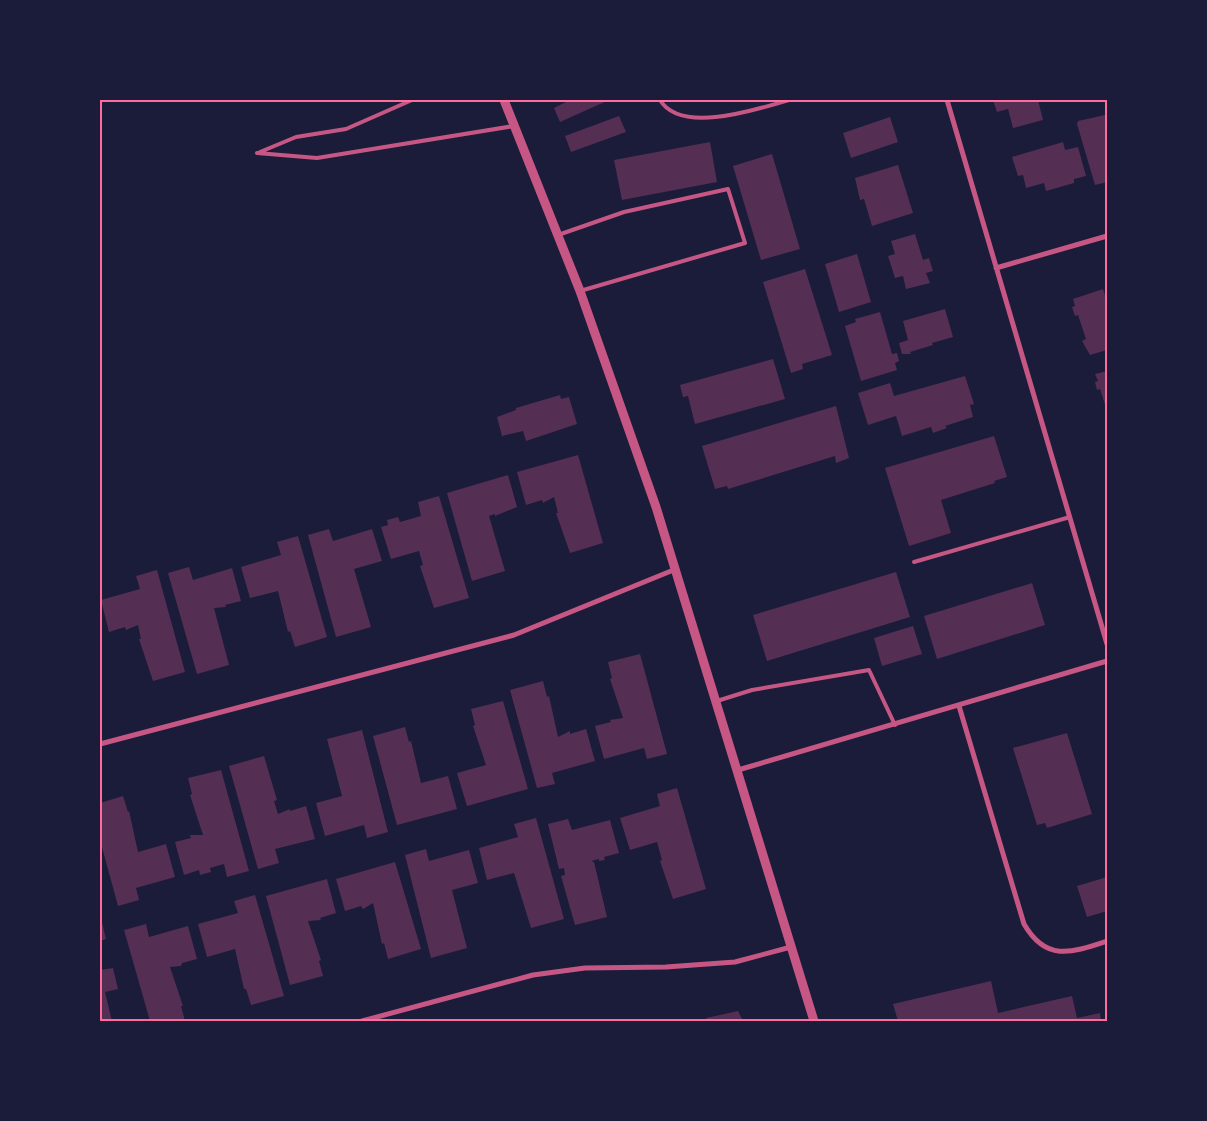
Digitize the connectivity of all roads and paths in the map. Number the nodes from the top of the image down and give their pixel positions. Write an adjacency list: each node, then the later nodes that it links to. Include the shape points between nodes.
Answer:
1 (412, 100): 6 (lane, via 346,129 296,137 258,153 317,158)
2 (504, 100): 6 (street)
3 (660, 100): 4 (lane, via 664,106 687,118 714,117)
4 (789, 100)
5 (947, 100): 9 (street)
6 (514, 126): 7 (street)
7 (558, 236): 10 (street); 10 (lane, via 624,212 728,189 745,243)
8 (1107, 236): 9 (street)
9 (996, 268): 11 (street)
10 (580, 291): 13 (street)
11 (1070, 517): 12 (lane); 14 (street)
12 (914, 562)
13 (676, 568): 16 (street); 19 (street, via 514,635)
14 (1107, 644)
15 (1107, 661): 17 (street)
16 (717, 701): 18 (lane, via 752,690 869,670); 20 (street)
17 (959, 706): 18 (street); 21 (street, via 1024,924 1033,939 1061,952)
18 (895, 725): 20 (street)
19 (100, 744)
20 (738, 770): 22 (street)
21 (1107, 941)
22 (791, 947): 23 (street, via 735,962 585,968 533,975); 24 (street)
23 (362, 1021)
24 (814, 1021)

